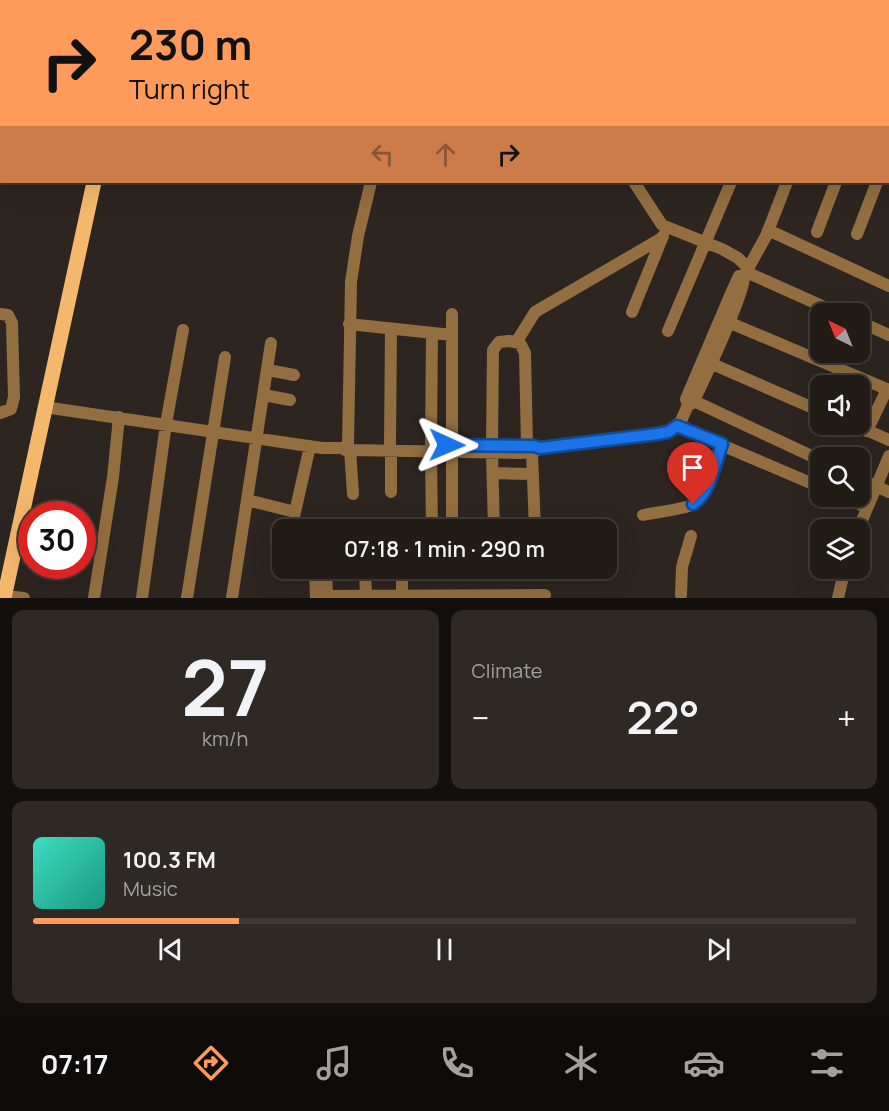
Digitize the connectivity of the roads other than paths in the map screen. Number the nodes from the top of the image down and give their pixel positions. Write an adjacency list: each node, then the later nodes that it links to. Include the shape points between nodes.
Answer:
1 (94, 183): 38 (main road)
2 (371, 183): 20 (street, via 353,264)
3 (635, 183): 10 (street)
4 (731, 183): 12 (street)
5 (787, 183): 8 (street)
6 (836, 183): 9 (street)
7 (877, 183): 11 (street)
8 (768, 230): 13 (street); 14 (street)
9 (817, 232)
10 (664, 233): 12 (street); 16 (street); 28 (street, via 536,312)
11 (857, 234)
12 (704, 242): 13 (street, via 732,254); 24 (street)
13 (746, 272): 15 (street); 19 (street); 37 (street, via 739,276 686,399)
14 (889, 286)
15 (815, 303)
16 (632, 312)
17 (0, 314): 40 (street, via 8,315 12,323 14,397 11,409)
18 (452, 314): 26 (street)
19 (728, 322): 31 (street); 34 (street)
20 (349, 324): 22 (street); 52 (street)
21 (870, 326): 27 (street)
22 (391, 329): 25 (street); 51 (street)
23 (183, 330): 42 (street)
24 (668, 331)
25 (432, 333): 26 (street); 53 (street)
26 (452, 335): 54 (street)
27 (889, 335)
28 (517, 341): 55 (street, via 499,342 493,350); 56 (street, via 524,348)
29 (271, 343): 32 (street)
30 (225, 357): 45 (street)
31 (710, 363): 37 (street); 39 (street)
32 (268, 370): 33 (street); 35 (street)
33 (294, 375)
34 (888, 390): 43 (street)
35 (264, 395): 36 (street); 47 (street)
36 (290, 400)
37 (691, 403): 44 (street); 57 (street)
38 (44, 407): 41 (street); 85 (main road)
39 (810, 407)
40 (0, 413)
41 (119, 417): 42 (street); 91 (street, via 114,477)
42 (166, 424): 45 (street); 92 (street)
43 (870, 424)
44 (677, 426): 49 (street); 56 (street, via 657,434)
45 (212, 431): 47 (street); 93 (street)
46 (870, 431): 48 (street)
47 (258, 438): 50 (street); 68 (street)
48 (889, 440)
49 (722, 444): 61 (street); 71 (street, via 706,489 697,502)
50 (310, 446): 52 (street); 70 (street)
51 (390, 447): 52 (street); 53 (street); 64 (street)
52 (347, 448): 66 (street)
53 (431, 448): 54 (street); 73 (street)
54 (452, 448): 55 (street); 74 (street)
55 (492, 449): 56 (street); 59 (street)
56 (533, 449): 60 (street)
57 (810, 456)
58 (889, 456): 63 (street)
59 (493, 473): 60 (street); 75 (street)
60 (532, 474): 76 (street)
61 (810, 483)
62 (870, 484): 63 (street)
63 (875, 487): 65 (street); 67 (street)
64 (391, 492)
65 (889, 492)
66 (353, 494)
67 (870, 498)
68 (247, 500): 70 (street); 94 (street)
69 (866, 507): 77 (street)
70 (295, 512): 72 (street)
71 (643, 515)
72 (293, 519)
73 (432, 519)
74 (452, 519)
75 (494, 519)
76 (534, 519)
77 (862, 519)
78 (691, 536): 89 (street, via 682,567)
79 (317, 579): 86 (street)
80 (324, 579): 86 (street)
81 (365, 579): 87 (street)
82 (402, 579): 88 (street)
83 (842, 579): 95 (street)
84 (544, 595): 88 (street)
85 (4, 597): 90 (street)
86 (321, 597): 87 (street)
87 (365, 597): 88 (street)
88 (402, 597)
89 (680, 597)
90 (24, 598)
91 (94, 598)
92 (142, 598)
93 (187, 598)
94 (232, 598)
95 (838, 598)

